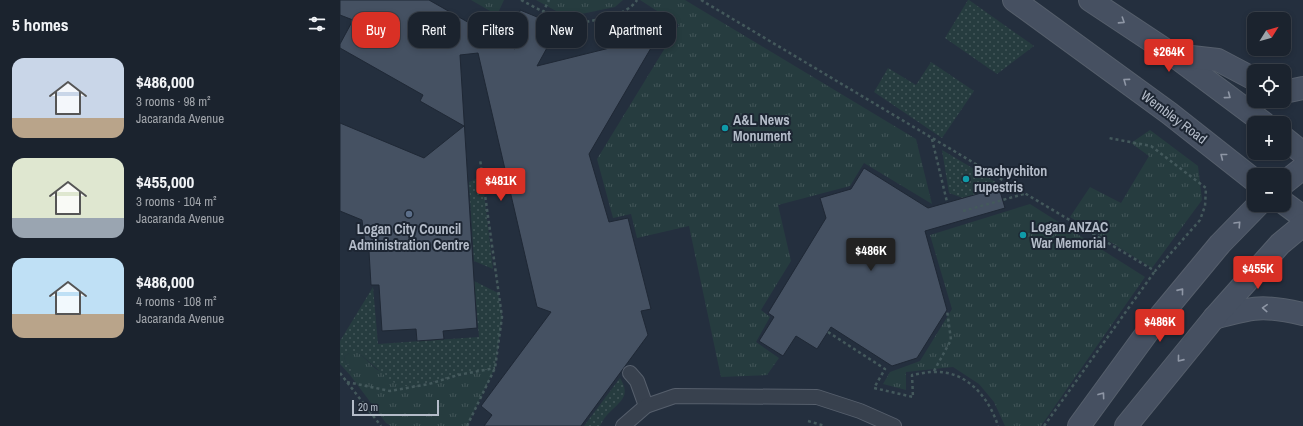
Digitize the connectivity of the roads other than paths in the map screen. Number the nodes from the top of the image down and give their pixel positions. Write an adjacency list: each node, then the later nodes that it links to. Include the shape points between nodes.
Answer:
1 (1014, 0): 11 (street, Wembley Road, one-way to 1, via 1169,113)
2 (1090, 0): 3 (street, one-way to 3)
3 (1173, 55): 4 (street, via 1218,60); 7 (street, one-way to 7)
4 (1247, 75)
5 (1303, 88): 6 (street)
6 (1291, 91)
7 (1255, 116)
8 (1291, 143): 9 (street)
9 (1303, 152)
10 (1303, 168): 12 (street)
11 (1247, 174)
12 (1291, 177)
13 (1291, 208): 15 (street)
14 (1251, 212): 23 (street, one-way to 14, via 1152,326 1220,244)
15 (1303, 217)
16 (1303, 225): 18 (street, via 1280,244)
17 (1303, 314): 18 (street, one-way to 18, via 1261,307)
18 (1214, 318): 24 (street, one-way to 24)
19 (630, 374): 20 (lane, via 637,381)
20 (646, 406): 21 (lane); 22 (lane, via 675,396 817,397 860,411)
21 (623, 426)
22 (894, 426)
23 (1079, 426)
24 (1126, 426)

